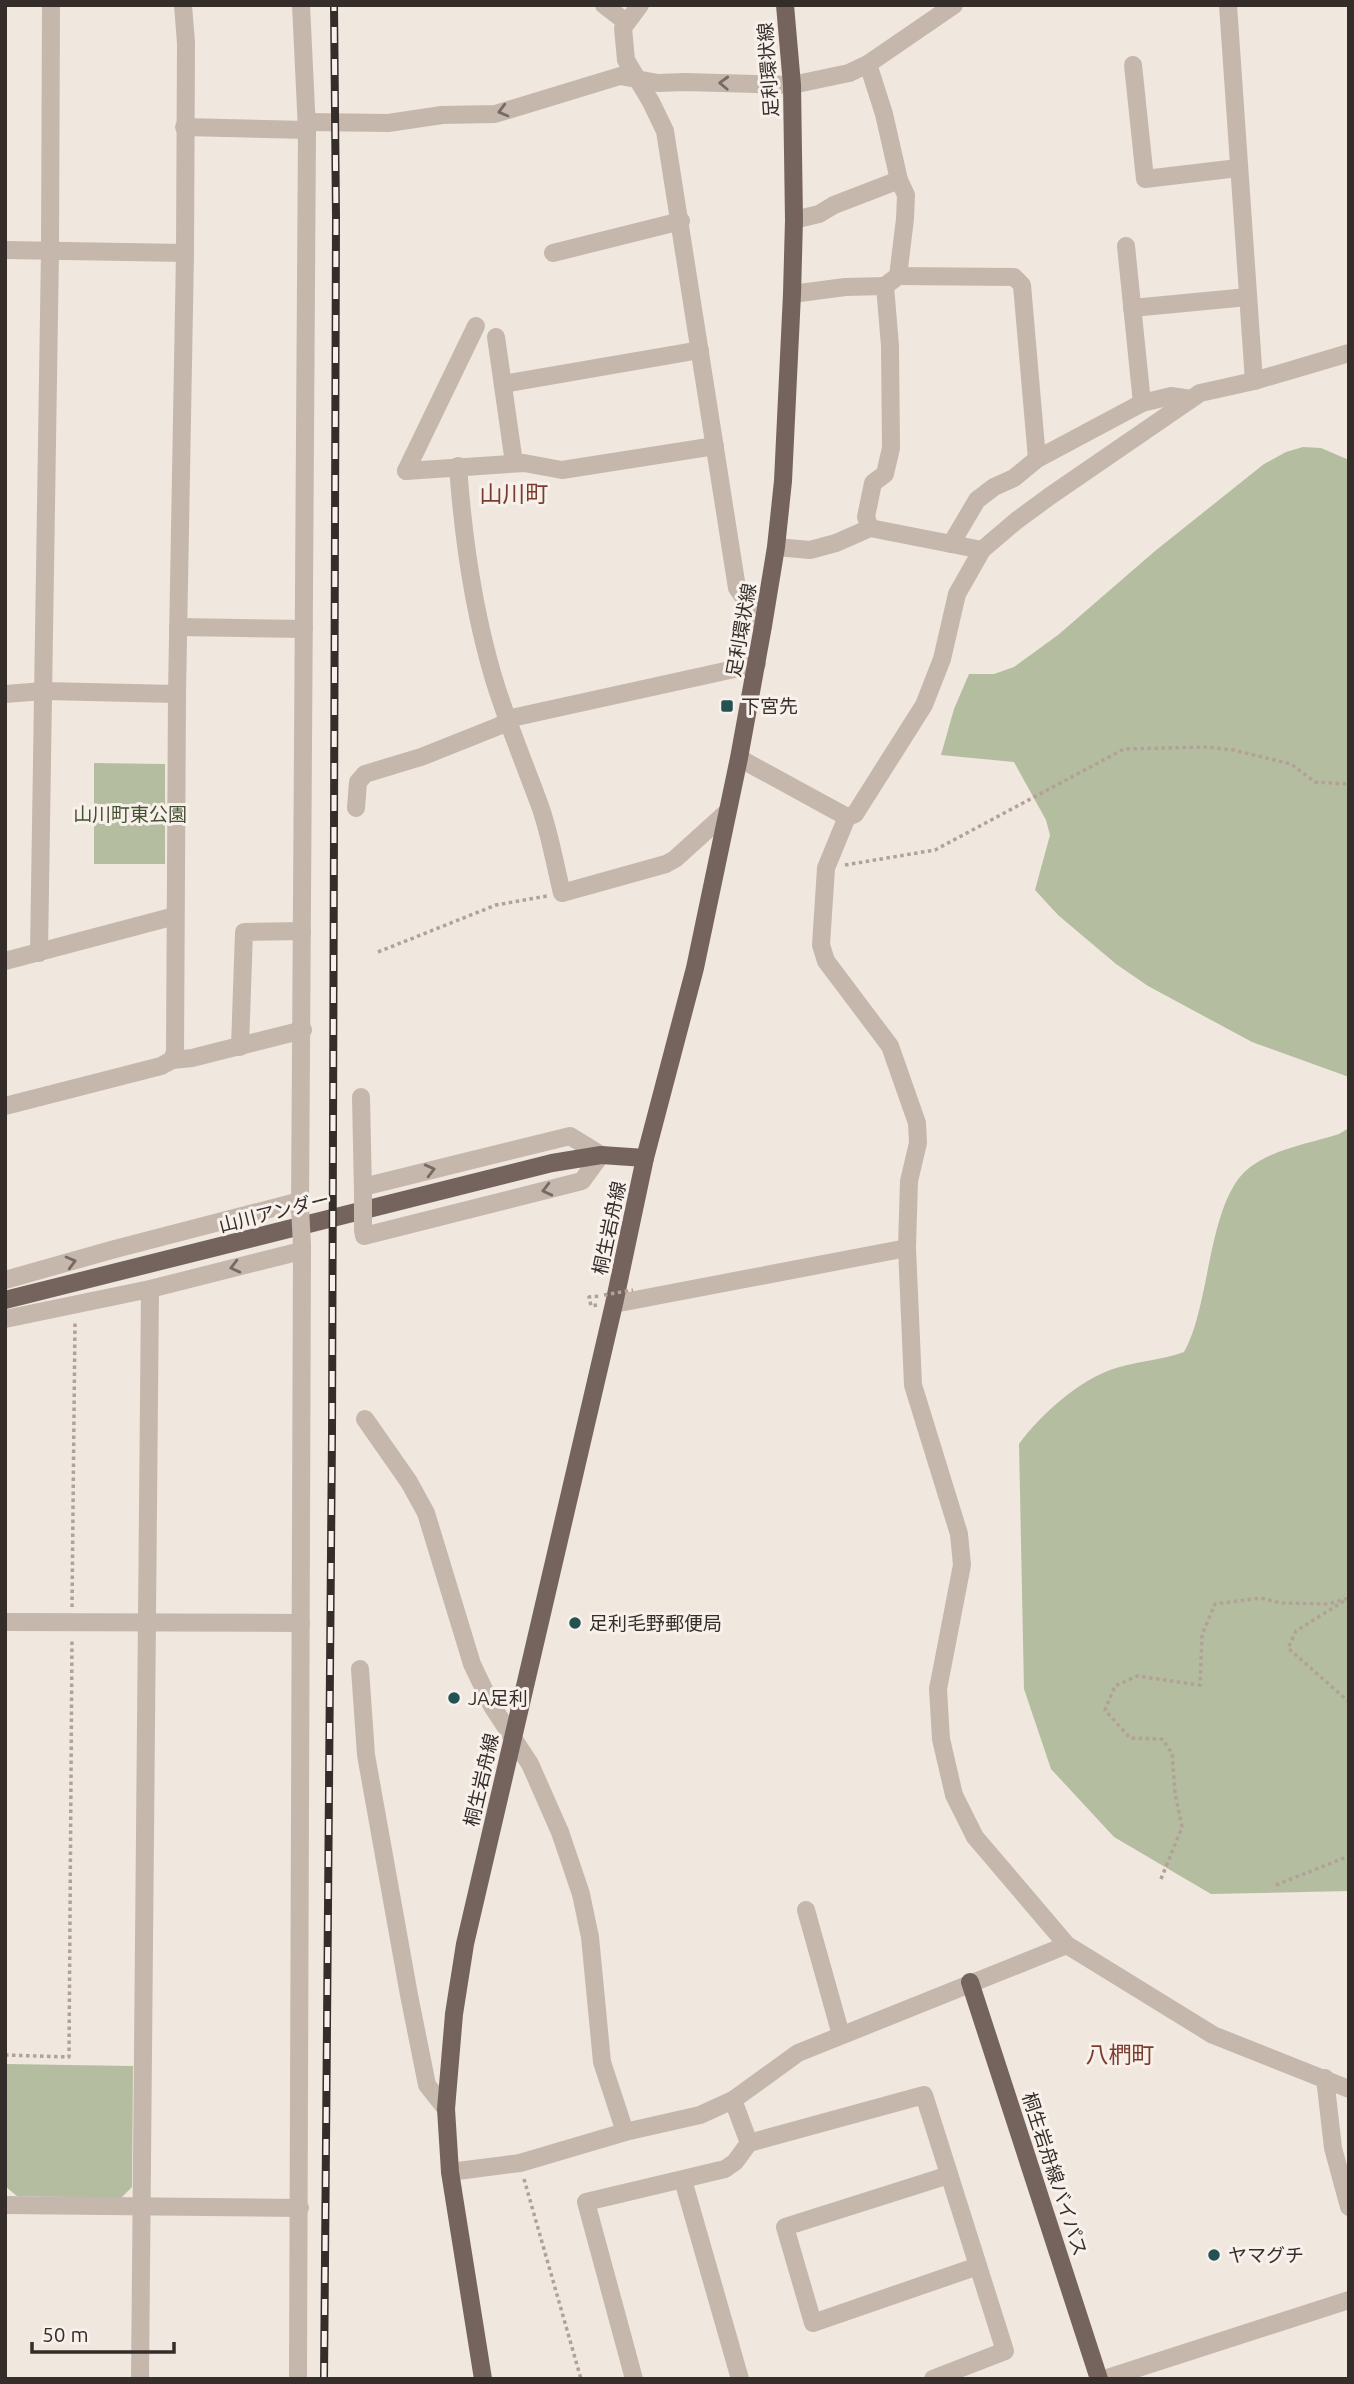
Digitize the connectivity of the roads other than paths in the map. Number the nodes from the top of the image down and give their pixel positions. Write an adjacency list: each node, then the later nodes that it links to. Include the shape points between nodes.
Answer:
1 (51, 5): 22 (street)
2 (183, 5): 15 (street)
3 (301, 5): 14 (street)
4 (604, 5): 9 (street)
5 (640, 5): 9 (street)
6 (785, 5): 13 (main road, 足利環状線)
7 (954, 5): 10 (street)
8 (1228, 5): 16 (street)
9 (626, 22): 12 (street, via 626,60)
10 (868, 65): 13 (street); 17 (street)
11 (1133, 65): 16 (street, via 1145,179)
12 (638, 80): 13 (street, one-way to 12); 14 (street, one-way to 14, via 620,76 495,114); 19 (street, via 665,131)
13 (792, 85): 18 (main road, 足利環状線)
14 (307, 126): 15 (street); 47 (street)
15 (184, 127): 23 (street)
16 (1238, 168): 27 (street)
17 (899, 180): 18 (street); 25 (street, via 906,195 905,219)
18 (794, 220): 26 (main road, 足利環状線)
19 (681, 221): 24 (street); 31 (street)
20 (1126, 246): 28 (street)
21 (5, 250): 22 (street)
22 (50, 251): 23 (street); 49 (street)
23 (185, 253): 46 (street)
24 (553, 253)
25 (892, 281): 26 (street); 38 (street, via 1014,277 1022,285); 41 (street, via 891,448 885,474 873,483 866,517)
26 (792, 294): 43 (main road, 足利環状線)
27 (1248, 297): 28 (street); 33 (street)
28 (1132, 307): 36 (street)
29 (476, 326): 40 (street, via 406,471)
30 (496, 337): 34 (street)
31 (700, 350): 34 (street); 37 (street)
32 (1349, 353): 33 (street)
33 (1254, 381): 35 (street, via 1199,393)
34 (503, 384): 39 (street)
35 (1191, 399): 36 (street, via 1171,396); 44 (street, via 1050,496)
36 (1142, 403): 38 (street)
37 (715, 446): 39 (street, via 562,470); 45 (street, via 737,588)
38 (1037, 459): 42 (street, via 977,500)
39 (514, 463): 40 (street)
40 (458, 467): 52 (street, via 463,530 478,614)
41 (870, 527): 42 (street); 43 (street, via 810,550)
42 (951, 544): 44 (street)
43 (776, 547): 45 (main road, 足利環状線)
44 (982, 550): 56 (street, via 957,594 943,659 924,705 855,814)
45 (763, 626): 48 (main road, 足利環状線)
46 (178, 627): 47 (street); 51 (street)
47 (304, 629): 58 (street)
48 (757, 664): 52 (street); 53 (main road, 足利環状線)
49 (44, 691): 50 (street); 51 (street); 59 (street)
50 (5, 694)
51 (177, 694): 57 (street)
52 (507, 722): 54 (street, via 365,774 358,782); 55 (street, via 541,808 562,894 666,864)
53 (738, 758): 55 (main road, 足利環状線); 56 (street)
54 (356, 808)
55 (727, 813): 67 (main road, 足利環状線, via 695,968)
56 (847, 817): 71 (street, via 826,868 821,945 826,961 890,1046 917,1123)
57 (175, 916): 59 (street); 63 (street)
58 (302, 931): 61 (street); 62 (street, via 244,932)
59 (39, 953): 60 (street)
60 (5, 961)
61 (303, 1030): 62 (street); 69 (street)
62 (240, 1046): 63 (street)
63 (172, 1060): 65 (street)
64 (361, 1097): 68 (street)
65 (5, 1106)
66 (601, 1155): 67 (main road); 68 (street, one-way to 66, via 570,1136); 68 (street, one-way to 68, bridge, via 582,1181 364,1236); 75 (main road, 山川アンダー, via 552,1163)
67 (645, 1158): 74 (main road, 桐生岩舟線)
68 (363, 1190)
69 (300, 1205): 70 (street, bridge); 72 (street, one-way to 69, via 128,1245)
70 (301, 1248): 73 (street, one-way to 73); 80 (street)
71 (907, 1248): 74 (street); 84 (street, via 913,1385 958,1534 962,1565 938,1689 941,1739 954,1795 975,1838)
72 (5, 1280)
73 (150, 1289): 76 (street); 79 (street)
74 (609, 1299): 82 (main road, 桐生岩舟線)
75 (5, 1300)
76 (5, 1319)
77 (365, 1419): 82 (street, via 426,1513 472,1664)
78 (5, 1622): 79 (street)
79 (146, 1622): 80 (street); 97 (street)
80 (301, 1623): 99 (street)
81 (360, 1669): 90 (street, via 366,1755 427,2085)
82 (512, 1738): 90 (main road, 桐生岩舟線, via 465,1944); 91 (street, via 530,1764 581,1894 603,2062)
83 (806, 1910): 86 (street)
84 (1067, 1945): 85 (street); 87 (street, via 1213,2035)
85 (970, 1982): 86 (street); 108 (main road, 桐生岩舟線バイパス)
86 (841, 2035): 89 (street, via 797,2053)
87 (1325, 2078): 88 (street); 98 (street, via 1333,2148)
88 (1349, 2089)
89 (733, 2100): 91 (street, via 699,2115); 92 (street)
90 (446, 2109): 93 (main road, 桐生岩舟線)
91 (625, 2132): 93 (street, via 520,2163)
92 (749, 2143): 94 (street, via 924,2095); 95 (street, via 725,2169)
93 (450, 2172): 104 (main road, 桐生岩舟線)
94 (949, 2175): 100 (street); 100 (street, via 785,2227 813,2323)
95 (683, 2179): 105 (street, via 586,2202); 106 (street)
96 (5, 2205): 97 (street)
97 (143, 2206): 99 (street); 102 (street)
98 (1349, 2207)
99 (300, 2208): 103 (street)
100 (978, 2266): 107 (street, via 1005,2351)
101 (1349, 2300): 108 (street)
102 (140, 2379)
103 (298, 2379)
104 (483, 2379)
105 (634, 2379)
106 (740, 2379)
107 (933, 2379)
108 (1102, 2379)

